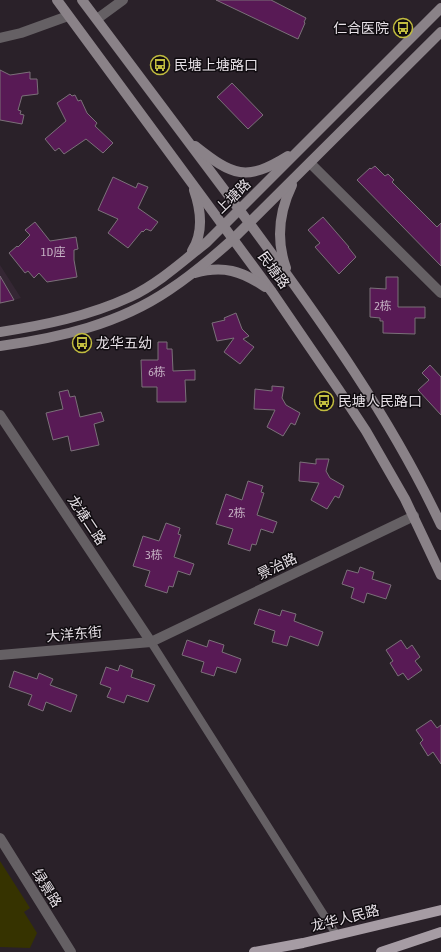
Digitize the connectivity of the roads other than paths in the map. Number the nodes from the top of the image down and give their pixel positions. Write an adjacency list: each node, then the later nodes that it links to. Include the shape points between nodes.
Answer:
1 (57, 0): 5 (main road, 民塘路)
2 (82, 0): 6 (main road, 民塘路)
3 (122, 0): 6 (street)
4 (441, 8): 10 (main road, 上塘路)
5 (68, 16): 8 (street, via 20,34); 13 (main road, 民塘路)
6 (97, 19): 9 (main road, 民塘路)
7 (441, 32): 11 (main road)
8 (0, 38)
9 (186, 139): 10 (main road, via 217,162 238,173 258,172); 14 (main road, 民塘路)
10 (300, 149): 14 (main road, 上塘路)
11 (310, 164): 12 (main road); 22 (street)
12 (295, 179): 15 (main road); 20 (main road, via 284,207 279,238 281,255)
13 (191, 182): 16 (main road, 民塘路); 18 (main road, via 199,208 200,235)
14 (239, 210): 15 (main road, 民塘路); 16 (main road, 上塘路)
15 (249, 223): 17 (main road); 20 (main road, 民塘路)
16 (223, 226): 17 (main road, 民塘路); 18 (main road, 上塘路)
17 (233, 239): 19 (main road); 21 (main road, 民塘路)
18 (182, 262): 23 (main road, 上塘路, via 131,296 96,311 66,320)
19 (192, 274): 21 (main road, via 215,269 236,271 254,279); 24 (main road, via 168,291 101,324 30,342)
20 (289, 277): 27 (main road, 民塘路, via 367,390)
21 (272, 292): 26 (main road, 民塘路, via 366,431)
22 (441, 293)
23 (0, 332)
24 (0, 346)
25 (0, 415): 29 (street, 龙塘二路)
26 (414, 516): 28 (main road, 民塘路); 29 (street, 景治路)
27 (441, 525)
28 (441, 575)
29 (151, 642): 30 (street, 大洋东街); 34 (street)
30 (0, 655)
31 (0, 838): 35 (street, 绿景路)
32 (441, 910): 34 (main road, 龙华人民路)
33 (441, 932): 37 (main road)
34 (336, 934): 36 (main road, 龙华人民路)
35 (71, 952)
36 (254, 952)
37 (380, 952)

